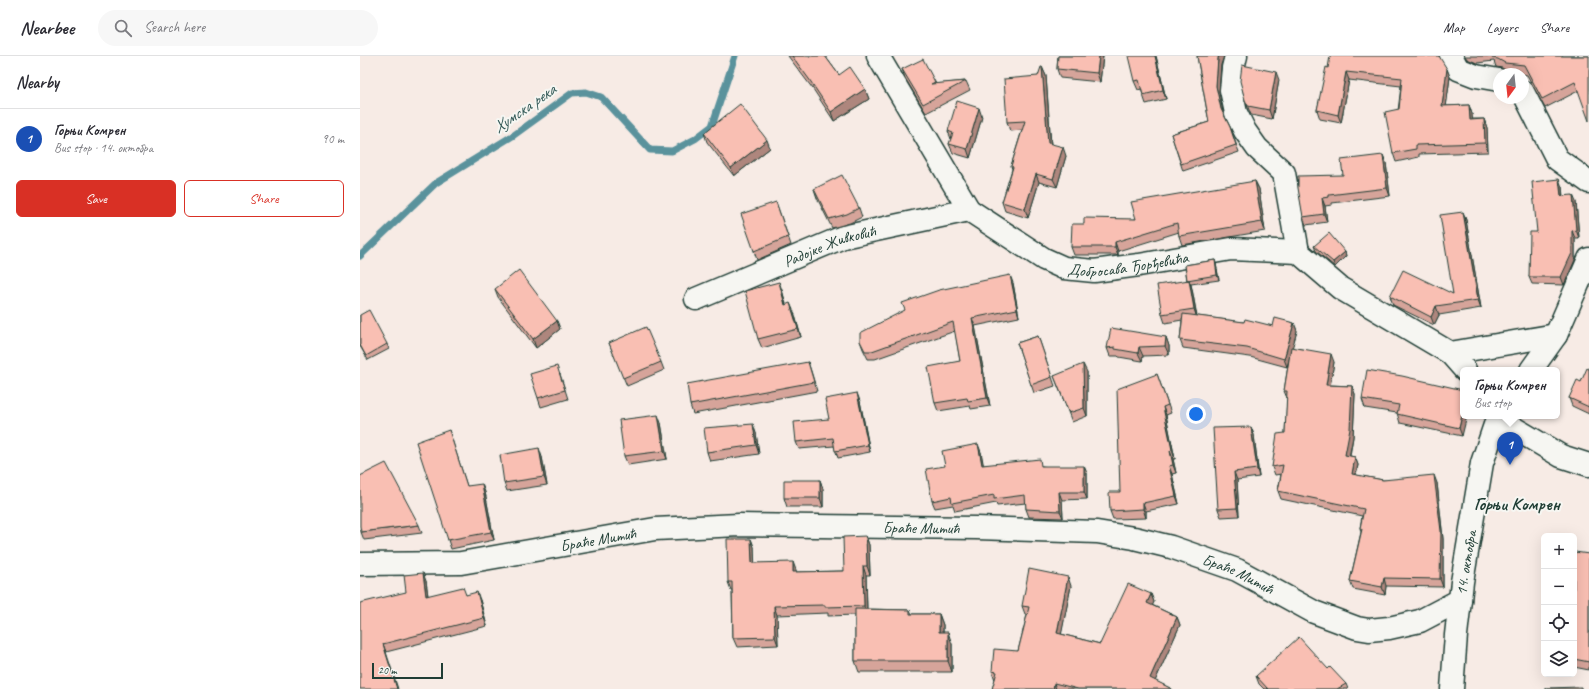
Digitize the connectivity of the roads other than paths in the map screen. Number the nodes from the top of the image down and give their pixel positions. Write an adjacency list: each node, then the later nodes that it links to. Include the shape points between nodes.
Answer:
1 (878, 56): 7 (street, Добросава Ђорђевића)
2 (1236, 56): 8 (street, via 1231,90 1236,113 1257,148 1284,173)
3 (1452, 56): 4 (street, via 1458,69)
4 (1493, 79)
5 (1529, 104): 6 (street, via 1557,159)
6 (1589, 182)
7 (969, 210): 8 (street, Добросава Ђорђевића, via 1044,259 1064,268 1094,271 1231,249); 10 (street, Радојке Живковић, via 843,237)
8 (1298, 252): 12 (street, via 1340,288)
9 (1589, 259): 11 (street)
10 (696, 299)
11 (1556, 335): 12 (street); 14 (street)
12 (1450, 353): 13 (street)
13 (1463, 367)
14 (1533, 367)
15 (1496, 419): 19 (street, 14. октобра, via 1482,463)
16 (1500, 419): 17 (street, via 1561,456)
17 (1589, 465)
18 (360, 564): 19 (street, Браће Митић, via 461,563 655,529 739,525 976,528 1097,532 1156,543 1237,570 1314,612 1369,630 1420,620)
19 (1460, 600): 20 (street, 14. октобра)
20 (1452, 689)

